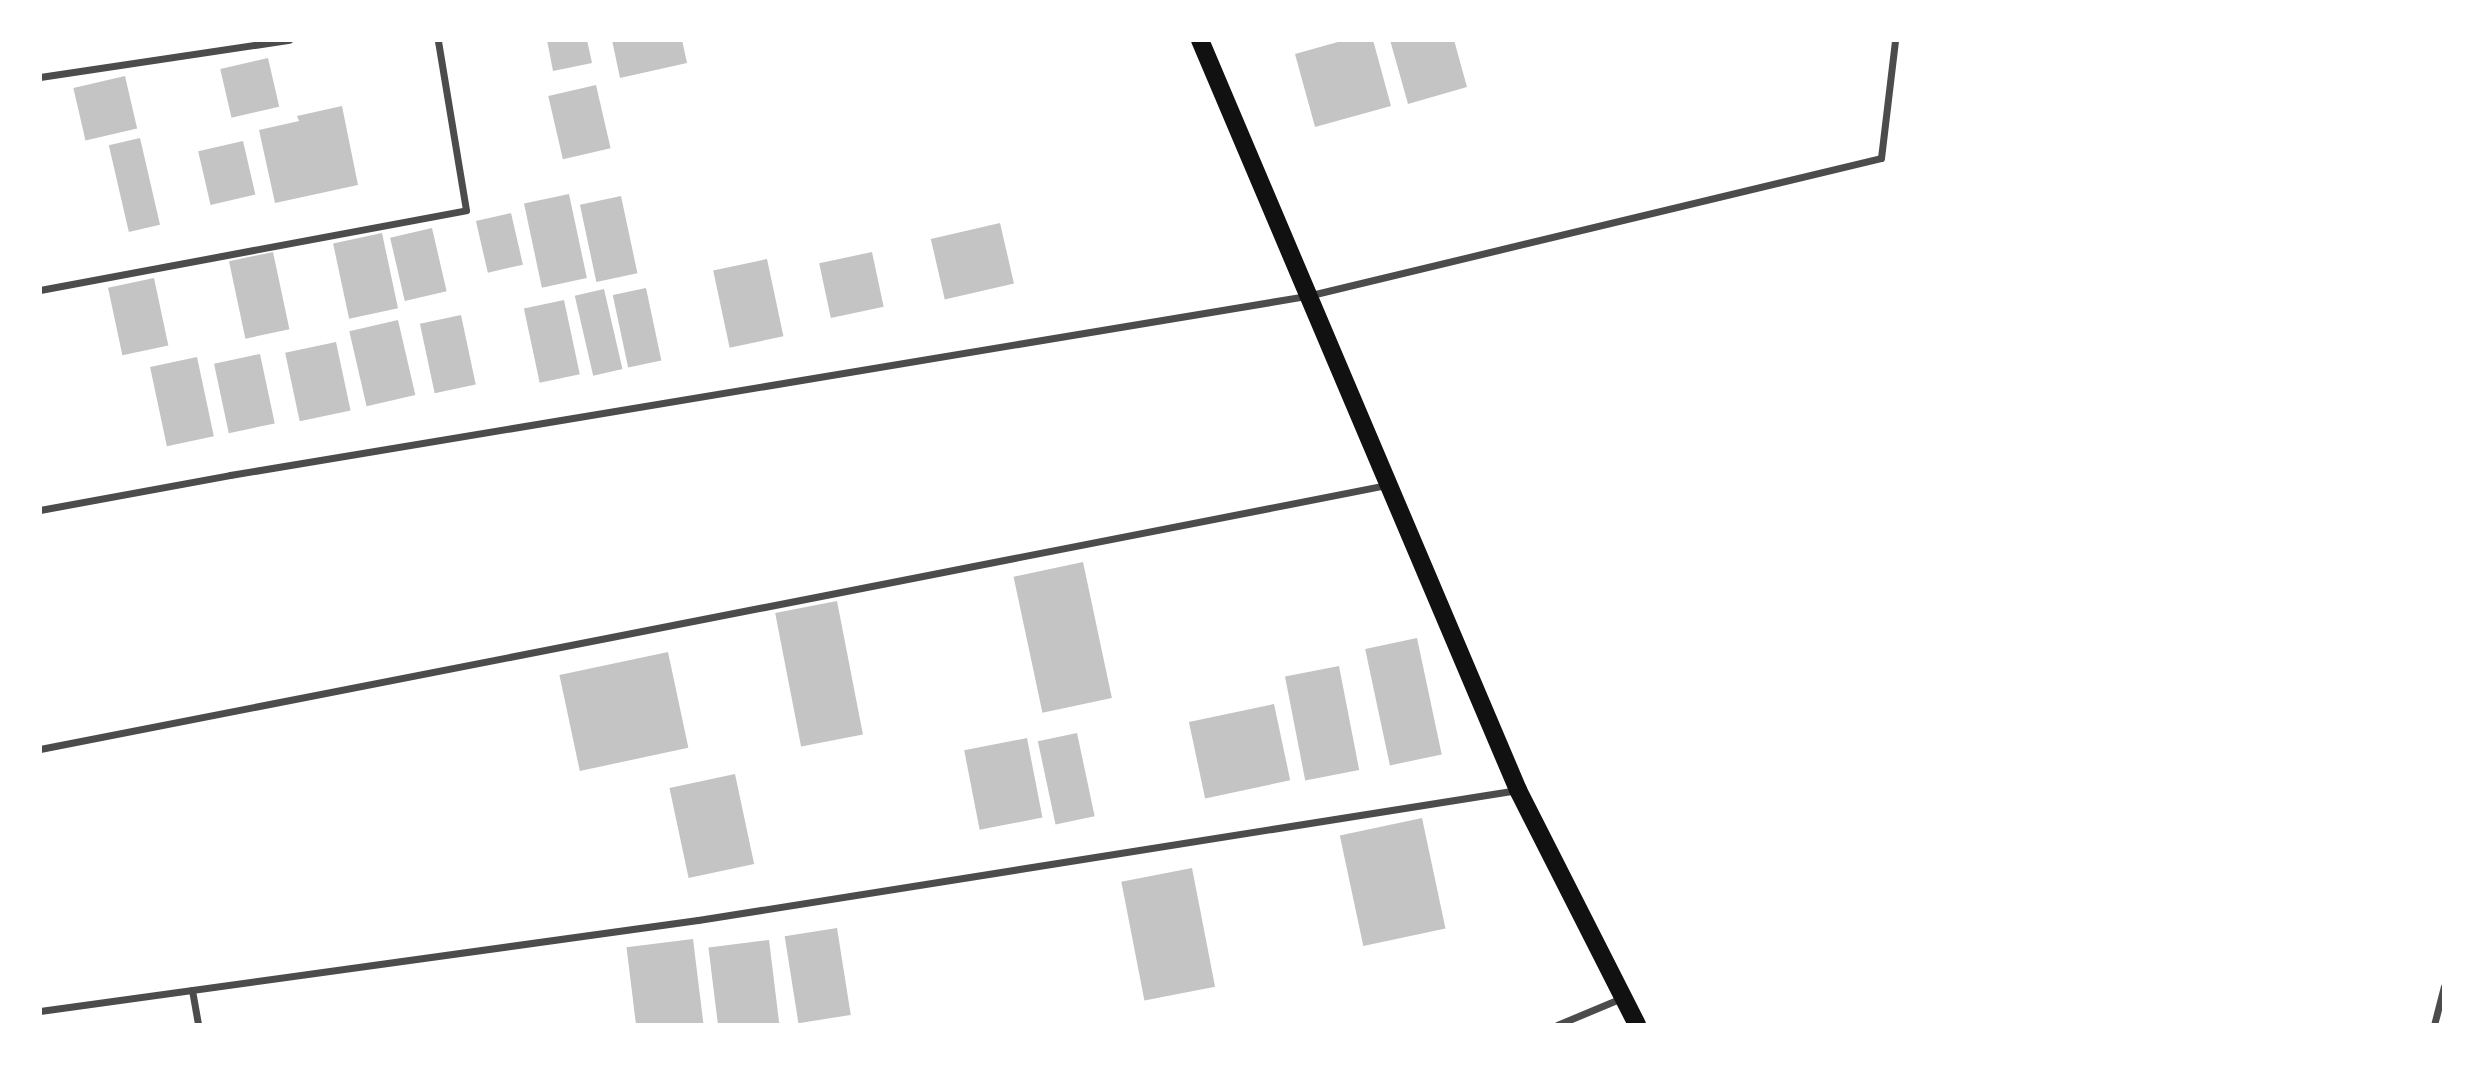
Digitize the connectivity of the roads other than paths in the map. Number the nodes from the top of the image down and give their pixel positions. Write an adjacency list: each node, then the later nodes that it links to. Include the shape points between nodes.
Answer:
1 (289, 40): 5 (street)
2 (438, 40): 6 (street, via 466,210)
3 (1199, 40): 7 (main road)
4 (1895, 40): 7 (street, via 1881,158)
5 (40, 77)
6 (40, 290)
7 (1307, 296): 8 (main road); 9 (street)
8 (1388, 484): 10 (street); 11 (main road)
9 (40, 510)
10 (40, 749)
11 (1518, 790): 13 (street, via 698,920); 14 (main road)
12 (2444, 986): 19 (street)
13 (192, 990): 15 (street); 16 (street)
14 (1623, 997): 17 (street); 18 (main road)
15 (40, 1011)
16 (198, 1025)
17 (1557, 1025)
18 (1637, 1025)
19 (2434, 1025)

